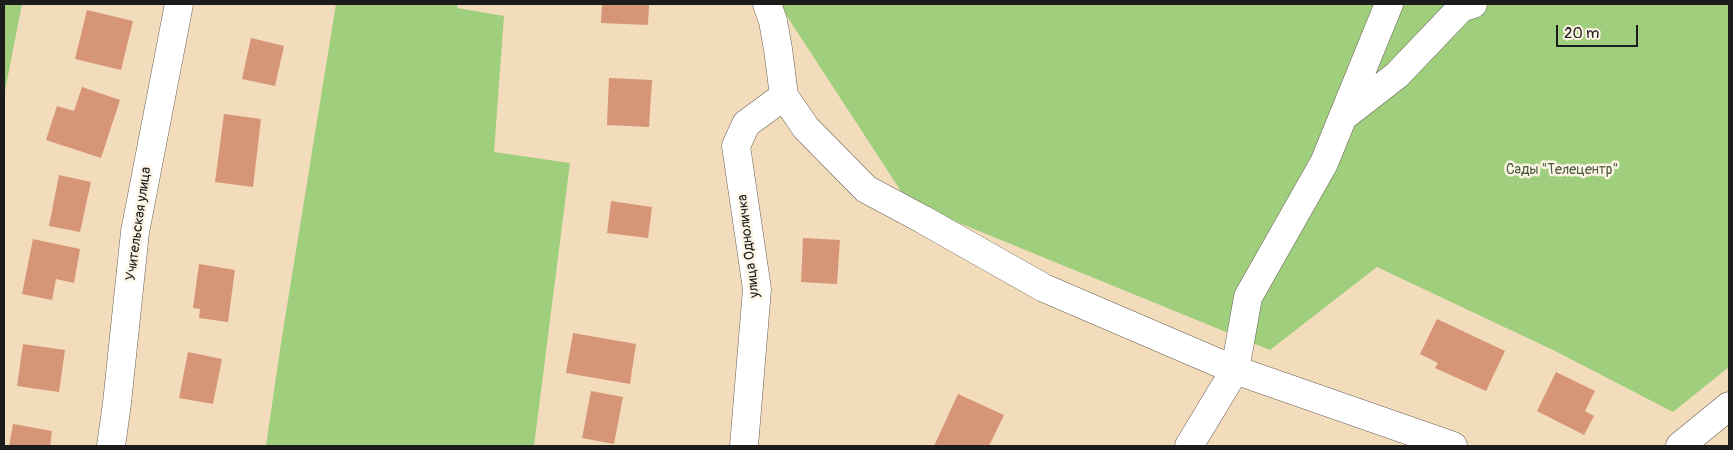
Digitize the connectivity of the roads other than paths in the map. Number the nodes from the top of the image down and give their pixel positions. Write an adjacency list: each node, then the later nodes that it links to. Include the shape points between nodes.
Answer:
1 (179, 4): 9 (street, Учительская улица, via 135,232)
2 (767, 4): 5 (street, via 778,49)
3 (1389, 4): 6 (street)
4 (1473, 4): 6 (street, via 1461,8 1397,76)
5 (784, 96): 7 (street, via 806,128 866,189 1044,288); 10 (street, улица Одноличка, via 746,124 736,146 757,289)
6 (1343, 117): 7 (street, via 1324,163 1248,297)
7 (1235, 370): 11 (street); 12 (street)
8 (1729, 406): 13 (street)
9 (111, 446)
10 (744, 446)
11 (1189, 446)
12 (1453, 446)
13 (1680, 446)

